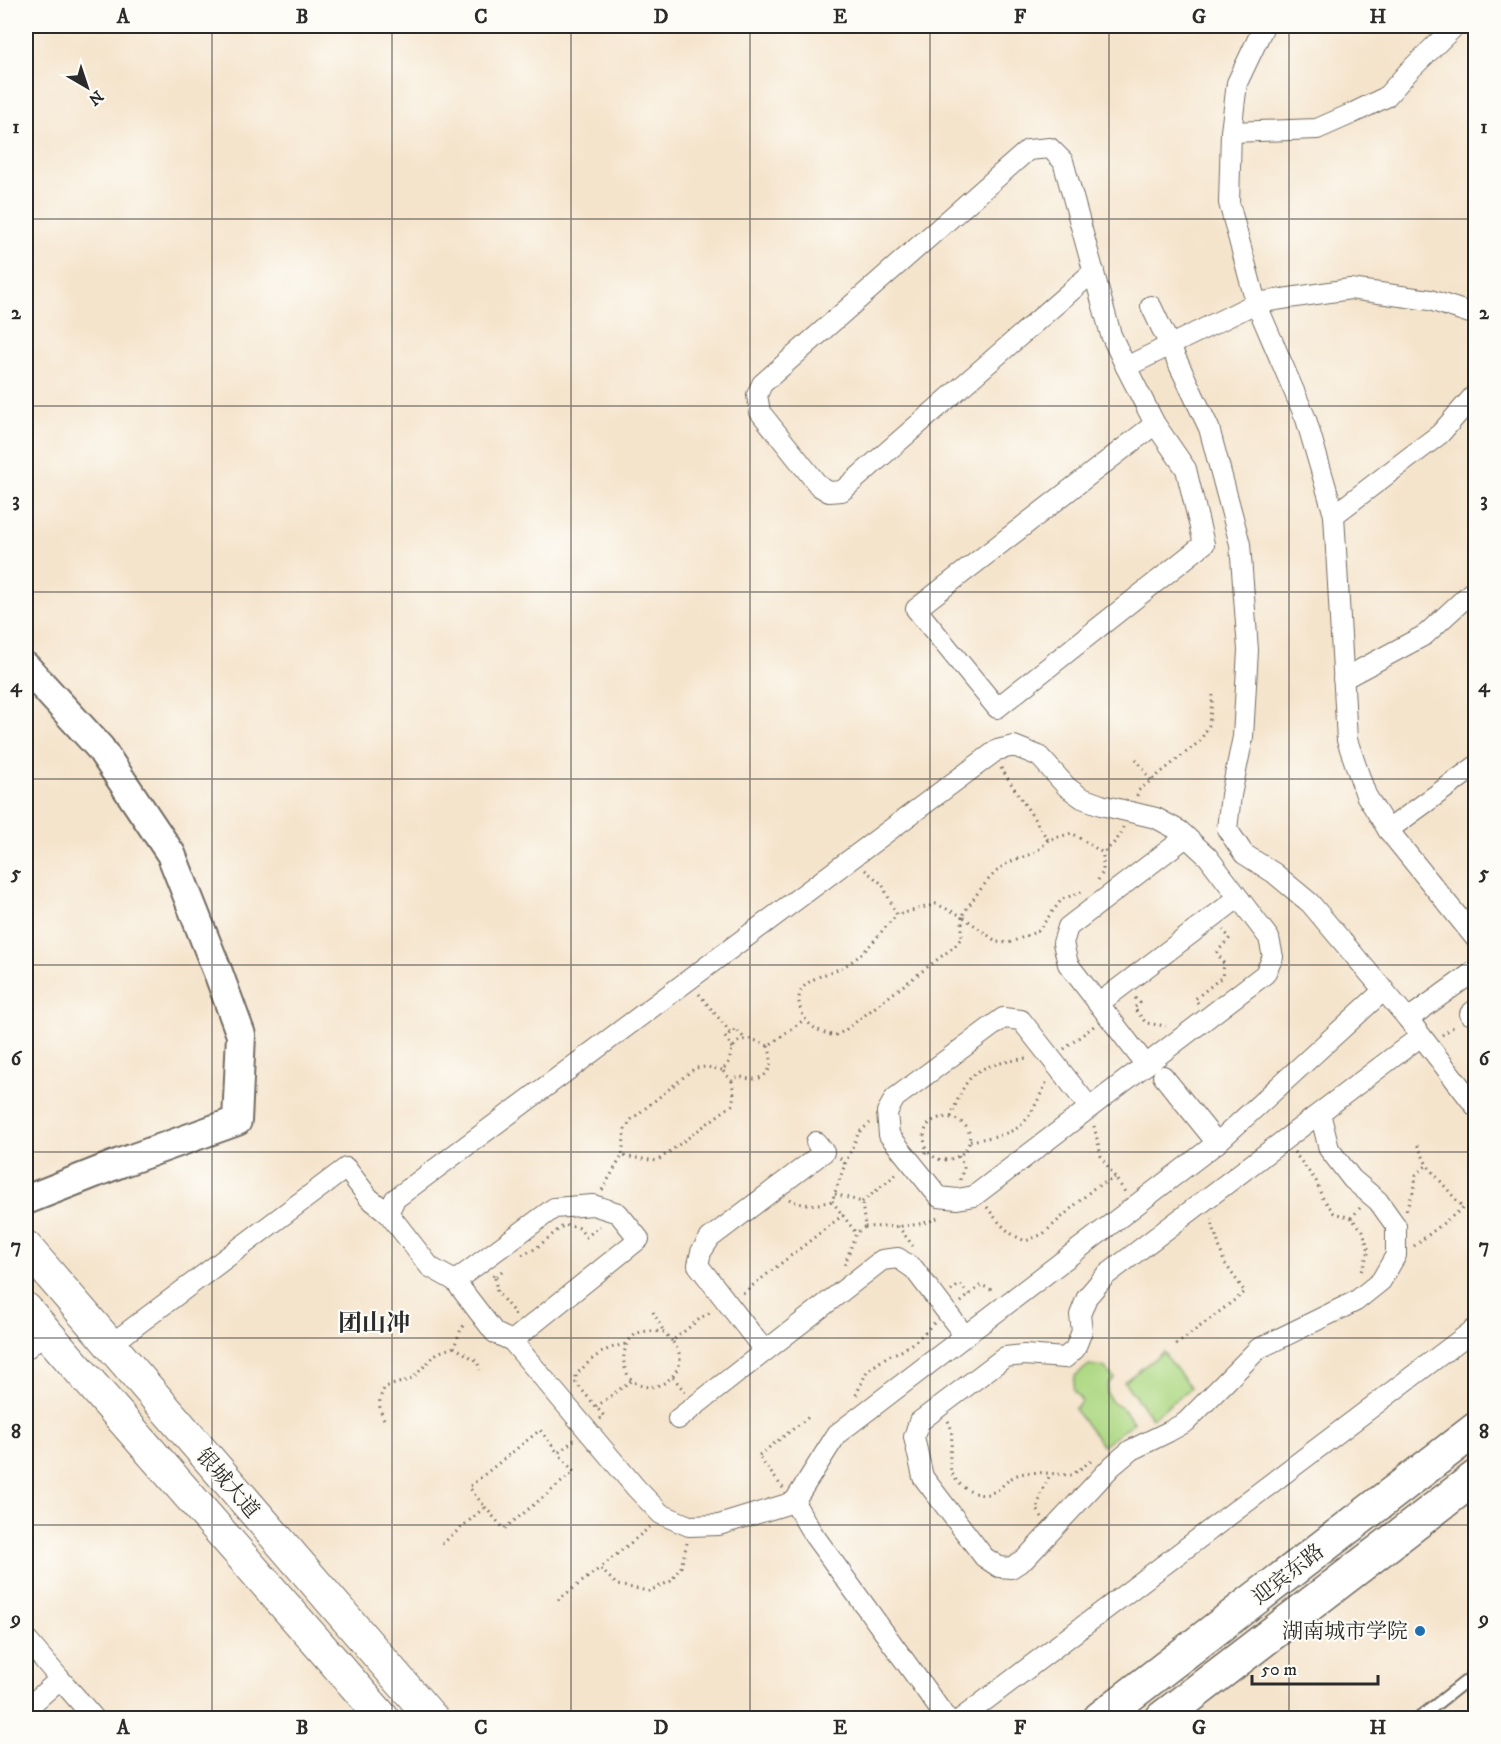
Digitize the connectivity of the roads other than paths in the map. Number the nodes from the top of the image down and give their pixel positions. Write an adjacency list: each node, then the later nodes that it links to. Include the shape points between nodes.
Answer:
1 (1264, 26): 3 (street, via 1237,83)
2 (1455, 26): 3 (street, via 1386,97 1317,129)
3 (1231, 132): 5 (street, via 1229,203)
4 (1094, 271): 4 (street, via 1063,161 1050,148 1028,150 762,384 757,395 760,412 819,486 829,492 842,491); 9 (street, via 1112,335)
5 (1256, 303): 7 (street, via 1350,289 1430,300); 8 (street); 12 (street, via 1306,419)
6 (1151, 306): 8 (street)
7 (1476, 315)
8 (1169, 344): 9 (street); 22 (street, via 1209,428 1240,544 1248,650 1243,737 1227,829 1244,854 1310,903)
9 (1126, 367): 11 (street)
10 (1476, 393): 12 (street, via 1440,434)
11 (1155, 424): 11 (street, via 1186,469 1204,544 997,708 916,609)
12 (1334, 514): 15 (street)
13 (1476, 588): 15 (street, via 1425,634)
14 (26, 667): 33 (street, via 100,748 171,854 241,1035 237,1120)
15 (1343, 679): 17 (street, via 1347,740 1366,795)
16 (1476, 766): 17 (street)
17 (1388, 830): 20 (street)
18 (1186, 837): 19 (street, via 1208,857); 23 (street, via 1068,927 1063,943 1068,964); 34 (street, via 1156,818 1082,798 1038,756 1014,746 997,750 395,1198)
19 (1238, 898): 23 (street, via 1125,983); 26 (street, via 1269,938 1273,957 1265,974 1200,1010)
20 (1476, 939)
21 (1476, 970): 24 (street)
22 (1384, 990): 24 (street); 32 (street)
23 (1103, 1010): 26 (street)
24 (1408, 1019): 25 (street)
25 (1425, 1040): 28 (street); 30 (street)
26 (1146, 1065): 29 (street)
27 (1163, 1076): 32 (street)
28 (1476, 1107)
29 (1090, 1108): 29 (street, via 974,1196 957,1199 939,1197 889,1135 887,1112 895,1098 1003,1018 1021,1020)
30 (1320, 1113): 30 (street, via 1329,1149 1396,1226 1396,1255 1381,1281 1356,1301 1258,1349 1186,1422 1131,1450 1112,1466 1025,1559 1011,1568 999,1567 984,1557 923,1477 914,1437 919,1422 1005,1357 1065,1358 1075,1349 1082,1331 1080,1315 1087,1297 1105,1276)
31 (816, 1142): 42 (street, via 824,1152 710,1238 701,1252 698,1265)
32 (1217, 1143): 40 (street)
33 (26, 1200)
34 (388, 1213): 36 (street, via 430,1267); 41 (street, via 369,1198 346,1168)
35 (26, 1247): 41 (main road, 银城大道)
36 (455, 1281): 39 (street, via 495,1333); 39 (street, via 554,1208 592,1205 618,1213 639,1239)
37 (1476, 1328): 55 (street)
38 (32, 1330): 52 (main road, 银城大道)
39 (520, 1335): 46 (street, via 587,1430 661,1514 688,1526 719,1525)
40 (965, 1336): 42 (street, via 914,1269 898,1258 882,1260); 46 (street, via 837,1434)
41 (110, 1345): 53 (main road, 银城大道)
42 (764, 1350): 43 (street)
43 (678, 1419)
44 (1476, 1429): 56 (highway, 迎宾东路)
45 (1476, 1478): 57 (highway, 迎宾东路)
46 (794, 1502): 54 (street)
47 (26, 1639): 49 (street)
48 (1476, 1673): 58 (lane)
49 (60, 1679): 50 (street); 51 (street)
50 (26, 1709)
51 (94, 1719)
52 (383, 1719)
53 (432, 1719)
54 (946, 1719)
55 (962, 1719)
56 (1100, 1719)
57 (1162, 1719)
58 (1419, 1719)

